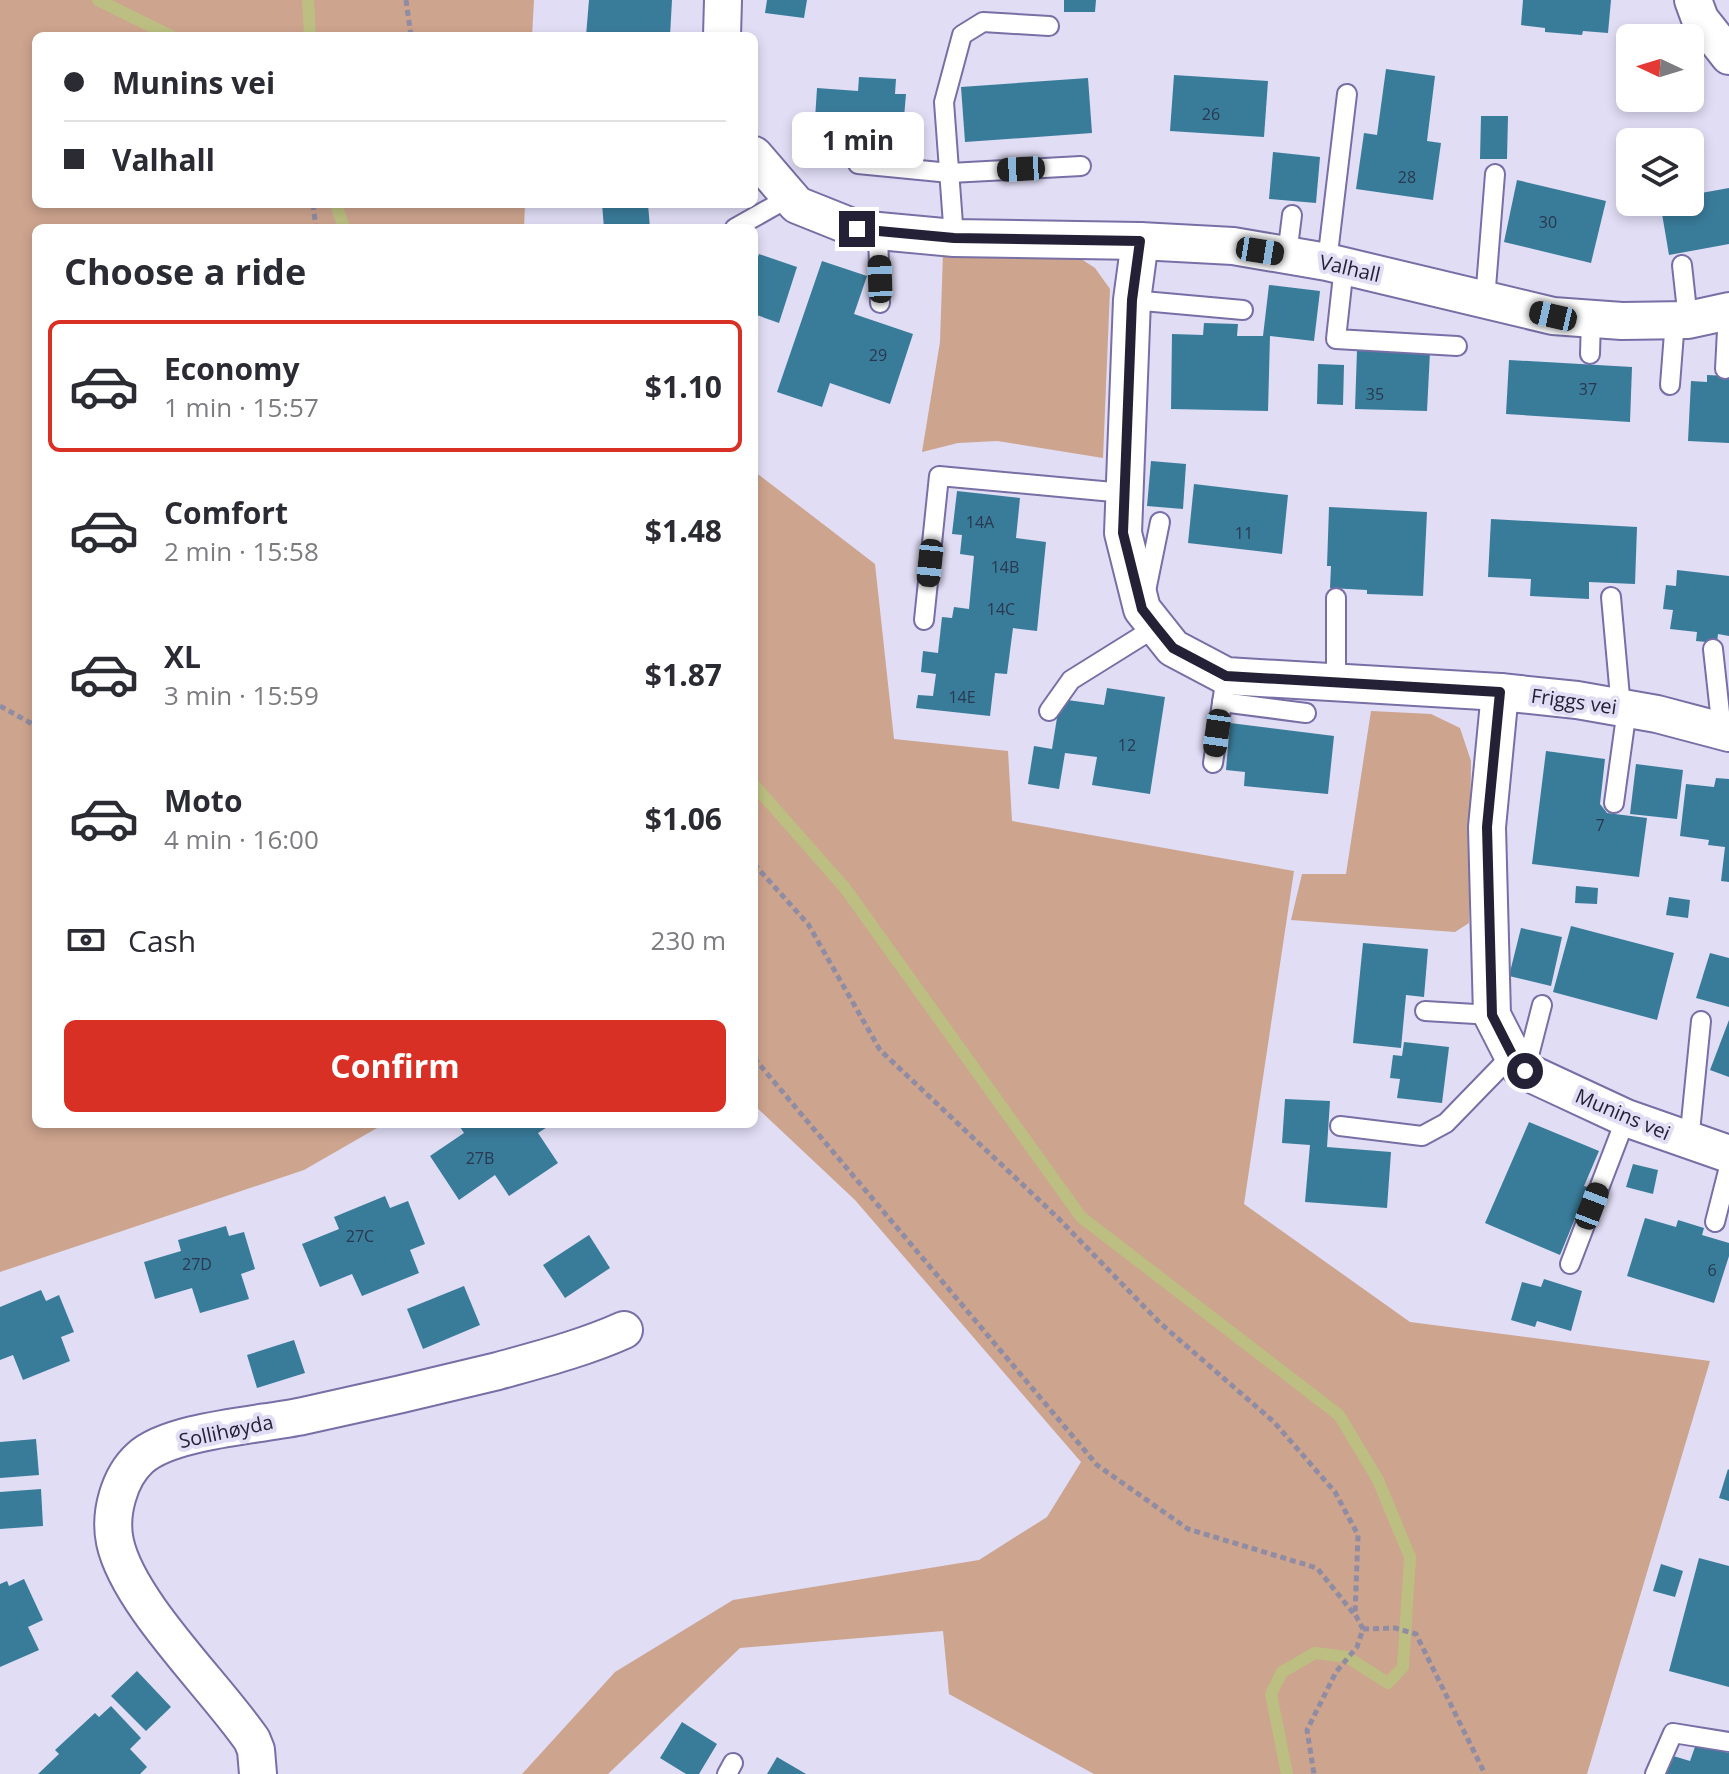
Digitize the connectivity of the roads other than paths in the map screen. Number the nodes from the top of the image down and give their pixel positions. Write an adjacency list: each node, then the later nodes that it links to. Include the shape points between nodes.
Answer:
1 (723, 0): 4 (street)
2 (1693, 0): 5 (street, via 1700,19)
3 (1049, 26): 10 (lane, via 983,22 962,35 944,102)
4 (722, 32)
5 (1729, 56)
6 (1347, 94): 19 (lane)
7 (758, 160): 12 (street, Valhall)
8 (858, 164): 10 (lane)
9 (1081, 166): 10 (lane)
10 (950, 173): 16 (lane)
11 (1495, 174): 22 (lane)
12 (790, 197): 14 (lane); 15 (street, Valhall, via 797,205 857,229)
13 (1292, 215): 18 (lane)
14 (742, 224)
15 (878, 231): 16 (street, Valhall); 23 (lane)
16 (954, 238): 17 (street, Valhall)
17 (1140, 241): 18 (street, Valhall); 21 (street)
18 (1287, 255): 19 (street, Valhall)
19 (1335, 264): 22 (street, Valhall); 27 (lane, via 1336,339)
20 (1682, 265): 26 (lane)
21 (1132, 300): 24 (lane); 30 (street)
22 (1485, 300): 26 (street, Valhall, via 1553,316 1591,336 1622,321)
23 (880, 303)
24 (1243, 310)
25 (1728, 311): 26 (street, Valhall); 28 (lane)
26 (1682, 320): 29 (lane)
27 (1457, 346)
28 (1725, 369)
29 (1670, 385)
30 (1124, 493): 34 (street, via 1123,533); 35 (lane, via 939,476)
31 (1160, 522): 34 (lane)
32 (1611, 597): 40 (lane)
33 (1336, 598): 37 (lane)
34 (1149, 618): 38 (street, Friggs vei, via 1173,648); 41 (lane, via 1071,680)
35 (924, 620)
36 (1713, 649): 43 (lane)
37 (1336, 683): 38 (street, Friggs vei); 39 (street, Friggs vei)
38 (1224, 689): 42 (lane); 44 (lane)
39 (1500, 692): 40 (street, Friggs vei); 48 (street, via 1487,827)
40 (1624, 708): 43 (street, Friggs vei); 45 (lane)
41 (1049, 711)
42 (1306, 713)
43 (1725, 732)
44 (1213, 763)
45 (1614, 803)
46 (1542, 1005): 50 (lane)
47 (1425, 1011): 48 (lane)
48 (1492, 1015): 50 (street)
49 (1701, 1021): 53 (lane)
50 (1518, 1063): 51 (street, Munins vei); 52 (lane, via 1446,1123 1422,1136)
51 (1626, 1118): 53 (street, Munins vei); 57 (lane)
52 (1340, 1126)
53 (1689, 1142): 54 (street, Munins vei)
54 (1729, 1154)
55 (1729, 1167): 56 (lane)
56 (1715, 1222)
57 (1570, 1264)
58 (624, 1330): 60 (street, Sollihøyda, via 440,1386 182,1438 141,1457 124,1477 114,1525 119,1555 145,1603 252,1740)
59 (1729, 1742): 61 (lane, via 1673,1733)
60 (258, 1774)
61 (1655, 1774)

